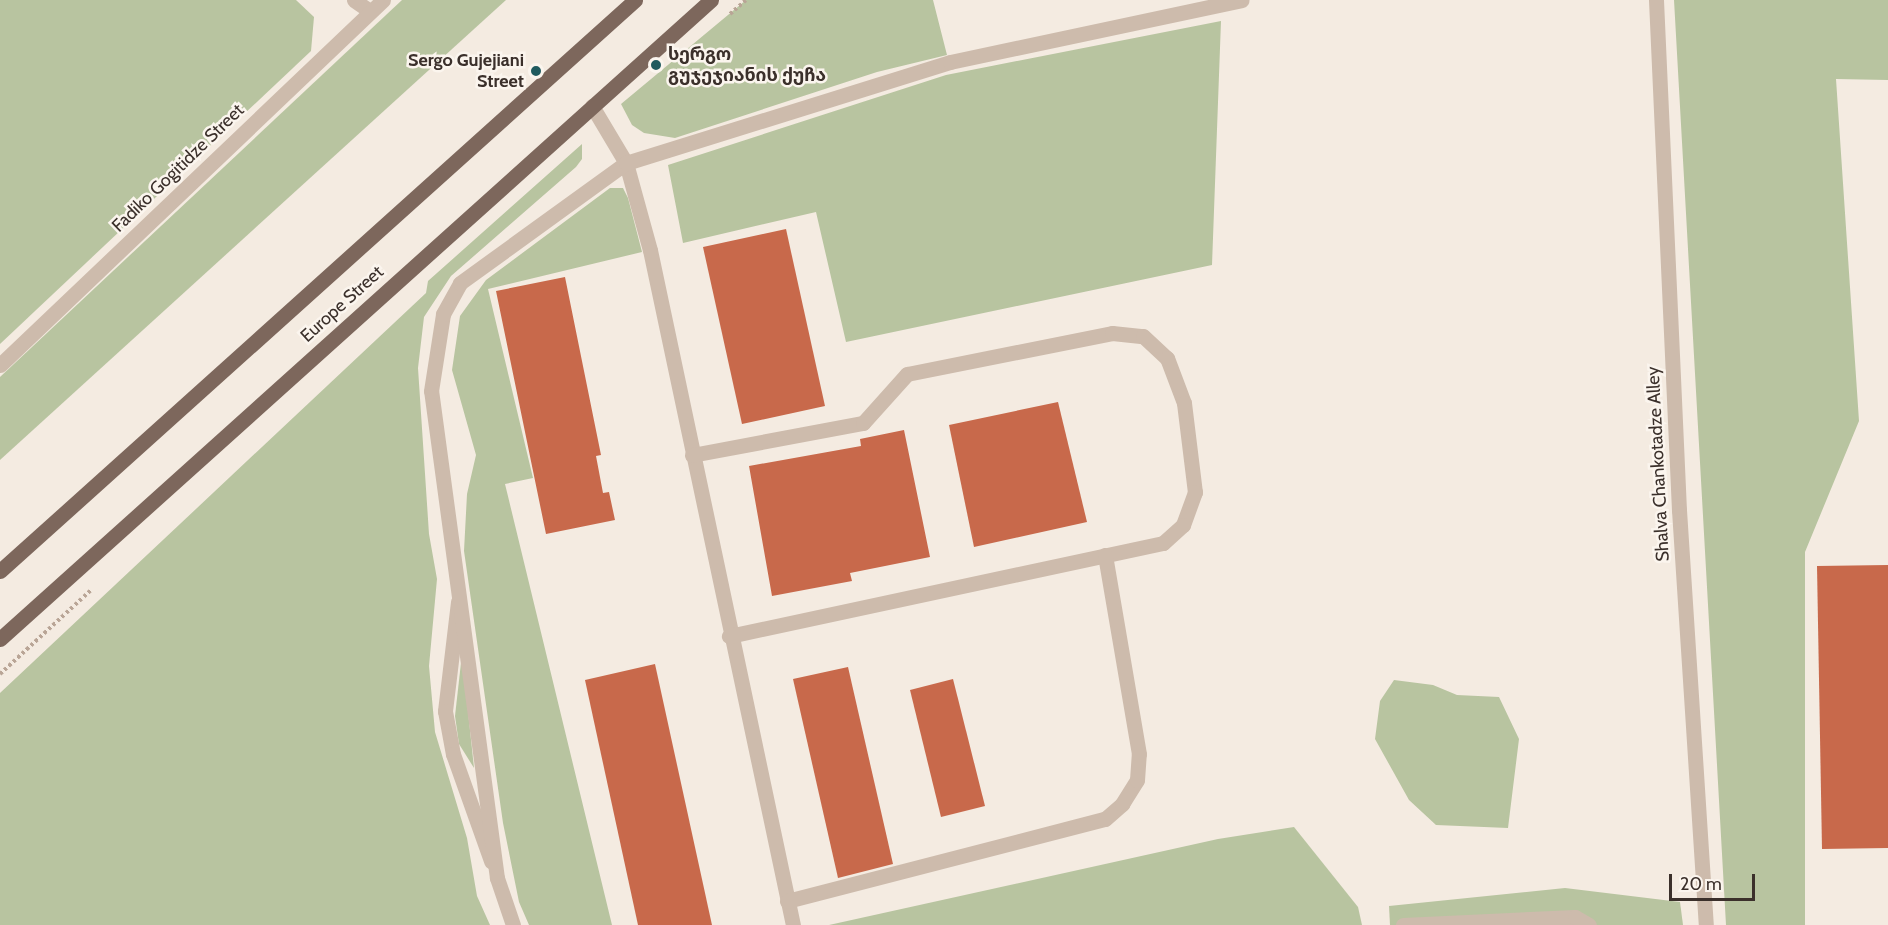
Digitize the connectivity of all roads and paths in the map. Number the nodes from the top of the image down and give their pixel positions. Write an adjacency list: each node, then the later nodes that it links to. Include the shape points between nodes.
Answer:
1 (354, 0): 7 (street)
2 (383, 0): 7 (street, Fadiko Gogitidze Street)
3 (635, 0): 13 (main road, Europe Street)
4 (711, 0): 8 (main road, Europe Street)
5 (1241, 0): 9 (street, via 950,62)
6 (1656, 0): 23 (street, Shalva Chankotadze Alley, via 1679,510)
7 (370, 11): 10 (street, Fadiko Gogitidze Street)
8 (592, 106): 9 (street); 16 (main road, Europe Street)
9 (627, 163): 11 (street, via 650,250); 14 (street, via 493,255 460,283 443,314 430,391)
10 (0, 365)
11 (692, 455): 12 (street, via 863,423 908,374 1112,333 1143,336 1167,358 1184,403 1195,492 1183,525 1163,543); 15 (street)
12 (1105, 555): 15 (street); 18 (street, via 1139,754 1137,780 1122,804 1105,819)
13 (0, 571)
14 (460, 593): 17 (street); 17 (street, via 445,711 453,754)
15 (729, 636): 18 (street)
16 (0, 639)
17 (497, 878): 19 (street)
18 (787, 901): 20 (street)
19 (513, 925)
20 (793, 925)
21 (1403, 925): 22 (street, via 1575,917)
22 (1589, 925)
23 (1706, 925)

